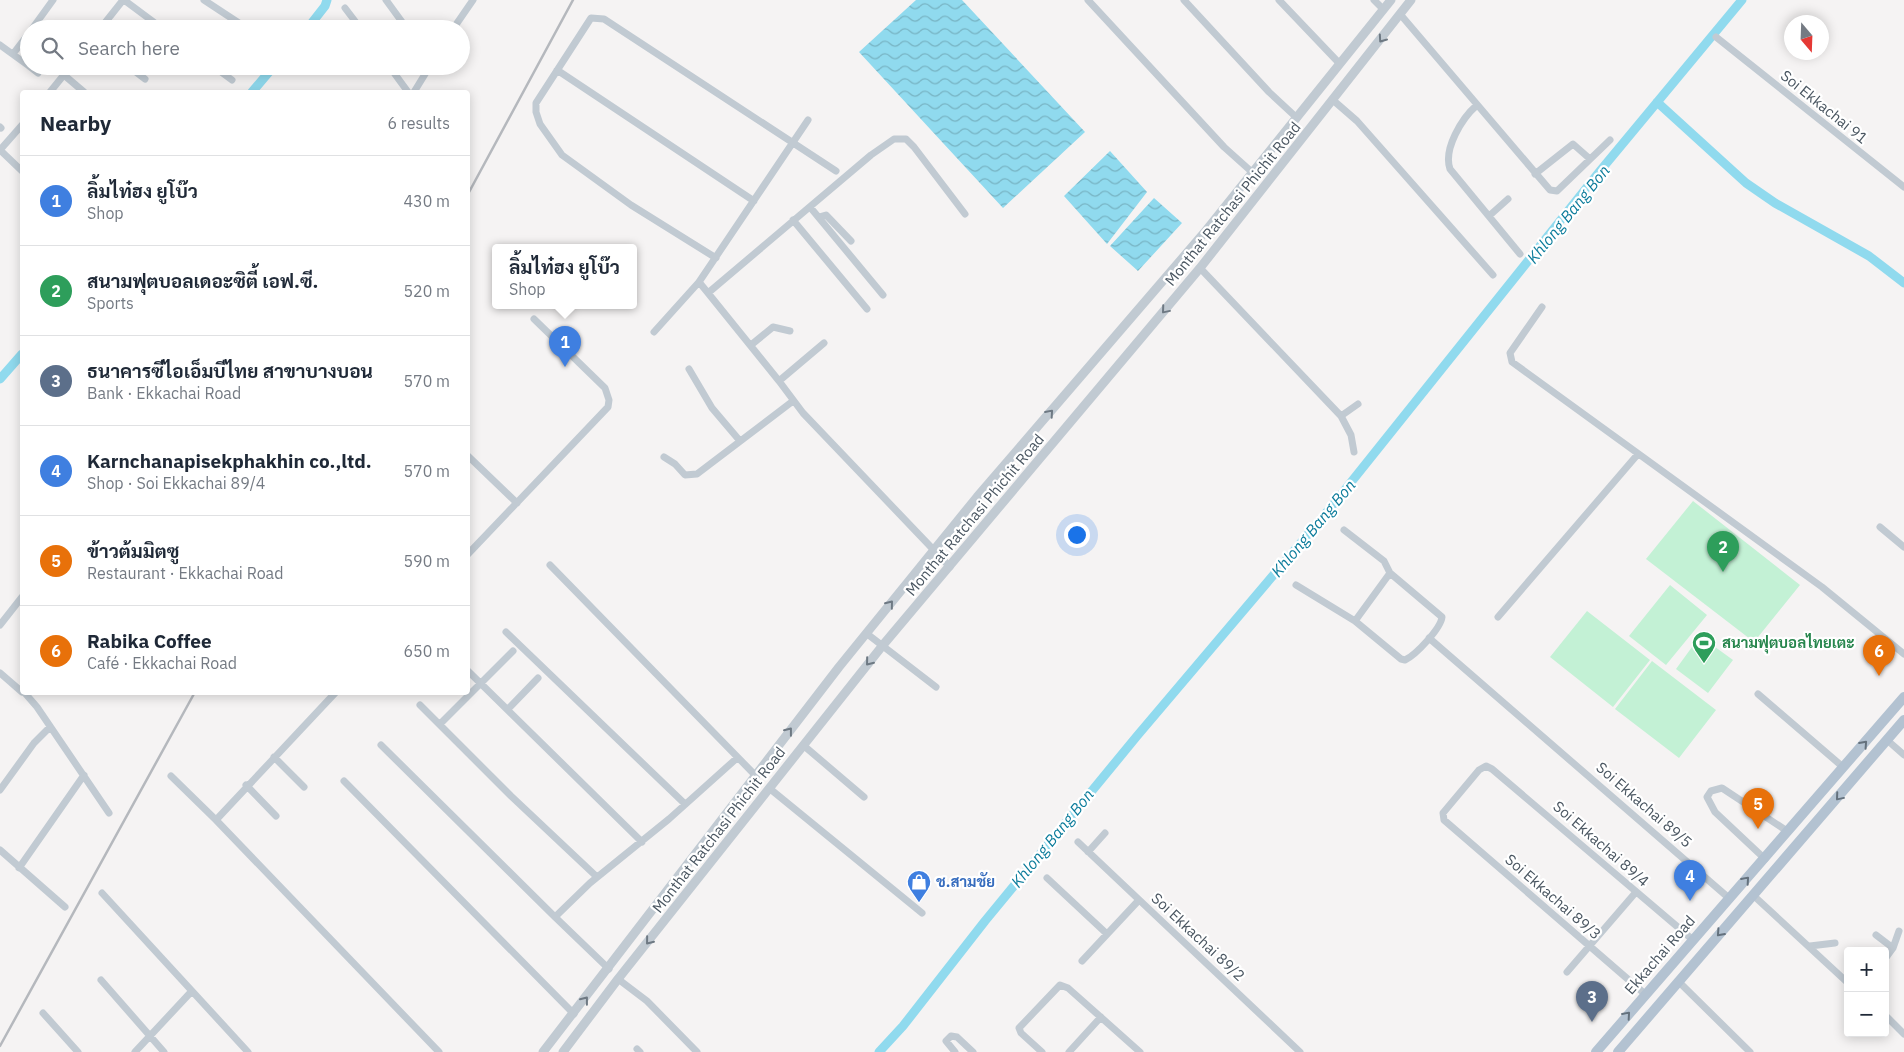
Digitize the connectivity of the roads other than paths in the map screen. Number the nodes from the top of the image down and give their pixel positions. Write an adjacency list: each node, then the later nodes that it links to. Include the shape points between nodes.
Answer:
1 (53, 0): 15 (street)
2 (123, 0): 16 (street); 17 (street)
3 (204, 0): 18 (street)
4 (386, 0): 20 (street)
5 (1088, 0): 51 (street, via 1224,147)
6 (1184, 0): 42 (street, via 1268,92)
7 (1279, 0): 27 (street)
8 (1374, 0): 13 (street)
9 (1391, 0): 13 (street, Monthat Ratchasi Phichit Road)
10 (1411, 0): 14 (street, Monthat Ratchasi Phichit Road)
11 (472, 1): 21 (street)
12 (345, 8): 19 (street)
13 (1383, 9): 27 (street, Monthat Ratchasi Phichit Road)
14 (1400, 14): 40 (street, Monthat Ratchasi Phichit Road, one-way to 40); 41 (street)
15 (39, 20)
16 (107, 20)
17 (151, 20)
18 (234, 20)
19 (354, 20)
20 (401, 20)
21 (459, 20)
22 (1717, 38): 53 (street, Soi Ekkachai 91)
23 (0, 45): 25 (street)
24 (20, 45): 25 (street)
25 (13, 54): 26 (street)
26 (20, 59)
27 (1339, 63): 42 (street, Monthat Ratchasi Phichit Road)
28 (557, 70): 46 (street, via 586,22 591,18 604,19); 55 (street); 63 (street, via 536,104 540,124 554,147 631,205)
29 (64, 75): 36 (street); 37 (street)
30 (140, 75): 34 (street)
31 (225, 75): 35 (street)
32 (395, 75): 38 (street)
33 (424, 75): 39 (street)
34 (146, 79)
35 (232, 80)
36 (52, 90)
37 (82, 90)
38 (406, 90)
39 (415, 90)
40 (1334, 101): 64 (street, Monthat Ratchasi Phichit Road); 65 (street, via 1357,121)
41 (1477, 105): 52 (street); 58 (street, via 1468,113 1456,134 1448,163)
42 (1297, 118): 51 (street, Monthat Ratchasi Phichit Road)
43 (808, 120): 46 (street)
44 (20, 126): 47 (street)
45 (1610, 140): 48 (street)
46 (792, 143): 50 (street); 55 (street)
47 (0, 150): 49 (street)
48 (1590, 159): 52 (street, via 1573,144); 52 (street, via 1557,191 1550,190)
49 (20, 169)
50 (836, 171)
51 (1253, 173): 90 (street, Monthat Ratchasi Phichit Road, one-way to 51)
52 (1535, 174)
53 (1904, 187)
54 (1508, 199): 58 (street)
55 (754, 201): 63 (street)
56 (810, 207): 57 (street, via 887,143 900,138 914,147); 59 (street); 60 (street)
57 (965, 214)
58 (1489, 216): 62 (street)
59 (819, 217): 61 (street, via 826,215); 68 (street)
60 (793, 220): 67 (street); 70 (street)
61 (850, 241)
62 (1520, 254)
63 (716, 258): 66 (street)
64 (1200, 268): 80 (street); 93 (street, Monthat Ratchasi Phichit Road, one-way to 93)
65 (1493, 275)
66 (699, 282): 67 (street); 73 (street)
67 (708, 293): 75 (street)
68 (883, 294)
69 (1542, 307): 83 (street, via 1510,354 1512,362)
70 (867, 309)
71 (534, 319): 86 (street, via 605,388 609,400 608,407)
72 (790, 331): 75 (street, via 773,327)
73 (654, 332)
74 (824, 343): 77 (street)
75 (751, 345): 77 (street)
76 (689, 369): 81 (street, via 712,408)
77 (779, 381): 78 (street)
78 (793, 401): 81 (street); 90 (street)
79 (1358, 404): 80 (street)
80 (1341, 416): 82 (street, via 1351,435)
81 (740, 441): 84 (street, via 697,474 681,473)
82 (1354, 452)
83 (1638, 454): 97 (street); 105 (street, via 1704,498)
84 (664, 457)
85 (470, 458): 86 (street)
86 (517, 503): 91 (street)
87 (1880, 527): 89 (street)
88 (1344, 530): 94 (street, via 1384,561)
89 (1904, 548)
90 (934, 550): 93 (street); 101 (street, Monthat Ratchasi Phichit Road, one-way to 90)
91 (470, 552)
92 (550, 565): 128 (street)
93 (950, 567): 103 (street, Monthat Ratchasi Phichit Road)
94 (1390, 573): 98 (street); 102 (street, via 1441,614 1442,619)
95 (1296, 585): 98 (street)
96 (20, 600): 99 (street)
97 (1498, 617)
98 (1355, 621): 102 (street, via 1401,659 1408,658)
99 (0, 625)
100 (506, 632): 139 (street)
101 (866, 634): 103 (street); 131 (street, Monthat Ratchasi Phichit Road, one-way to 101)
102 (1429, 638): 157 (street, Soi Ekkachai 89/5)
103 (883, 645): 110 (street); 125 (street, Monthat Ratchasi Phichit Road, one-way to 125)
104 (513, 651): 109 (street)
105 (1904, 654)
106 (0, 673): 111 (street)
107 (470, 673): 109 (street)
108 (538, 678): 119 (street)
109 (481, 684): 115 (street); 119 (street)
110 (936, 687)
111 (20, 690)
112 (1758, 694): 129 (street)
113 (25, 695): 122 (street)
114 (333, 695): 127 (street)
115 (470, 695)
116 (470, 695): 121 (street)
117 (1904, 697): 129 (main road, Ekkachai Road, one-way to 117)
118 (420, 706): 121 (street)
119 (508, 709): 146 (street)
120 (1904, 720): 123 (main road, Ekkachai Road)
121 (440, 724): 152 (street)
122 (50, 726): 130 (street); 137 (street)
123 (1887, 740): 126 (street); 156 (main road, Ekkachai Road, one-way to 156)
124 (382, 745): 161 (street)
125 (803, 745): 136 (street, Monthat Ratchasi Phichit Road); 138 (street)
126 (1904, 755)
127 (274, 757): 134 (street); 135 (street)
128 (737, 758): 131 (street); 139 (street)
129 (1843, 767): 144 (main road, Ekkachai Road)
130 (84, 775): 140 (street); 151 (street)
131 (755, 775): 172 (street, Monthat Ratchasi Phichit Road)
132 (171, 776): 142 (street)
133 (344, 780): 181 (street)
134 (246, 785): 141 (street); 142 (street)
135 (304, 787)
136 (769, 788): 160 (street); 174 (street, Monthat Ratchasi Phichit Road, one-way to 174)
137 (0, 790)
138 (864, 797)
139 (685, 804): 146 (street)
140 (109, 813)
141 (276, 816)
142 (216, 820): 190 (street)
143 (1444, 820): 154 (street, Soi Ekkachai 89/4, via 1443,812 1486,766); 167 (street, Soi Ekkachai 89/3)
144 (1787, 831): 150 (main road, Ekkachai Road); 150 (street, via 1722,788 1711,790 1707,797 1715,812)
145 (1105, 833): 149 (street)
146 (642, 842): 152 (street)
147 (1078, 842): 149 (street, Soi Ekkachai 89/2)
148 (0, 850): 151 (street)
149 (1088, 852): 158 (street, Soi Ekkachai 89/2)
150 (1764, 859): 157 (main road, Ekkachai Road, one-way to 150)
151 (19, 868): 159 (street)
152 (597, 877): 161 (street)
153 (1047, 878): 163 (street)
154 (1636, 892): 165 (street, Soi Ekkachai 89/4); 167 (street)
155 (102, 893): 178 (street)
156 (1754, 896): 168 (street); 177 (main road, Ekkachai Road, one-way to 177)
157 (1730, 899): 165 (main road, Ekkachai Road)
158 (1139, 900): 163 (street); 199 (street, Soi Ekkachai 89/2)
159 (65, 906)
160 (922, 913)
161 (555, 917): 172 (street)
162 (1899, 931): 169 (street)
163 (1107, 934): 171 (street)
164 (1876, 935): 169 (street)
165 (1693, 940): 179 (main road, Ekkachai Road)
166 (1835, 944): 168 (street)
167 (1589, 946): 173 (street); 179 (street, Soi Ekkachai 89/3)
168 (1810, 946): 175 (street)
169 (1893, 948): 170 (street)
170 (1889, 954)
171 (1082, 961)
172 (609, 969): 181 (street, Monthat Ratchasi Phichit Road, one-way to 172)
173 (1566, 972)
174 (618, 979): 192 (street, Monthat Ratchasi Phichit Road); 193 (street, via 647,1001)
175 (1844, 979)
176 (101, 980): 185 (street)
177 (1678, 981): 201 (main road, Ekkachai Road); 202 (street)
178 (191, 992): 185 (street); 189 (street)
179 (1646, 994): 200 (main road, Ekkachai Road, one-way to 179)
180 (43, 1013): 186 (street)
181 (574, 1014): 191 (street, Monthat Ratchasi Phichit Road)
182 (1101, 1017): 196 (street, via 1068,988 1056,987 1020,1028 1021,1033); 197 (street); 198 (street)
183 (1889, 1018): 184 (street)
184 (1904, 1034)
185 (150, 1035): 187 (street); 188 (street)
186 (78, 1052)
187 (134, 1052)
188 (164, 1052)
189 (248, 1052)
190 (439, 1052)
191 (543, 1052)
192 (563, 1052)
193 (697, 1052)
194 (955, 1052): 195 (street, via 946,1042 951,1036 957,1037)
195 (973, 1052)
196 (1042, 1052)
197 (1069, 1052)
198 (1140, 1052)
199 (1299, 1052)
200 (1596, 1052)
201 (1618, 1052)
202 (1750, 1052)

